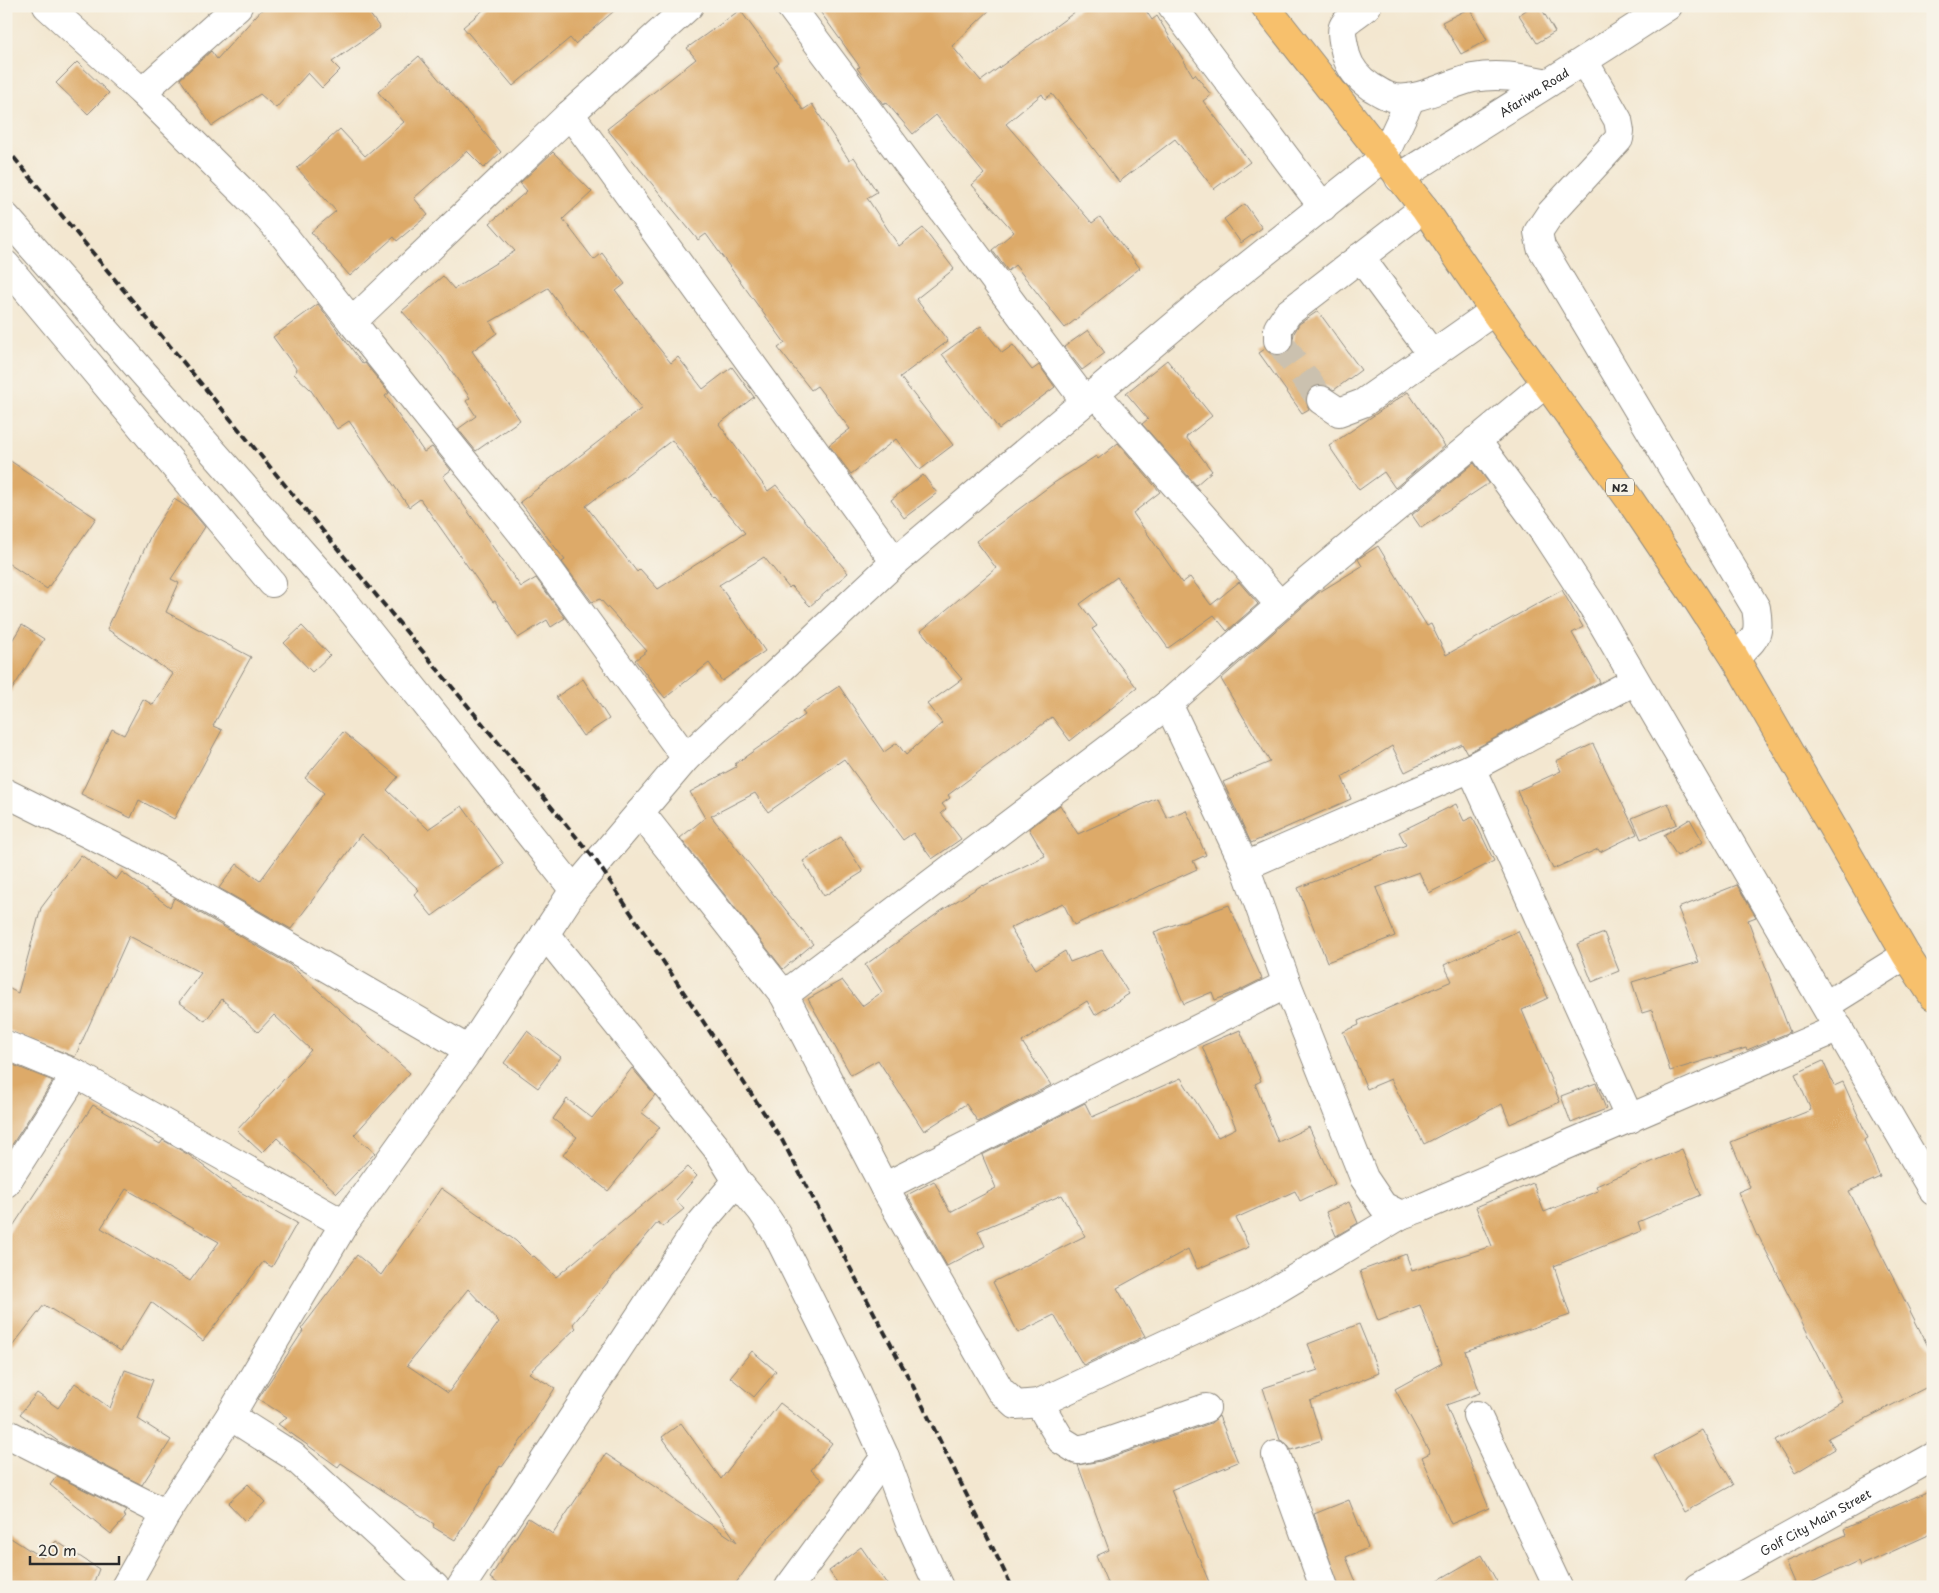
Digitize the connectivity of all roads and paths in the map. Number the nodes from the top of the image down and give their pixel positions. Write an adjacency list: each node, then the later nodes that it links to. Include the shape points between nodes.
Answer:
1 (47, 6): 11 (street)
2 (238, 6): 11 (street)
3 (689, 6): 13 (street)
4 (790, 6): 25 (street)
5 (1172, 6): 15 (street)
6 (1265, 6): 14 (highway, N2)
7 (1367, 6): 12 (street, via 1346,22 1341,31 1348,64 1364,82 1390,97)
8 (1668, 6): 9 (street, Afariwa Road)
9 (1584, 61): 10 (street, Afariwa Road); 31 (street, via 1618,120 1619,139 1550,214 1538,232 1541,247 1756,608 1759,626 1756,636)
10 (1548, 84): 12 (street, via 1510,75 1473,78); 14 (street, Afariwa Road, via 1483,123)
11 (142, 92): 21 (street, via 254,203)
12 (1411, 98): 14 (street)
13 (570, 114): 21 (street); 28 (street)
14 (1391, 168): 15 (street, Afariwa Road); 16 (highway, N2)
15 (1324, 207): 25 (street, Afariwa Road, via 1205,300)
16 (1424, 208): 18 (street); 20 (highway, N2)
17 (6, 217): 39 (street, via 340,596)
18 (1360, 257): 22 (street, via 1288,313 1278,328); 23 (street)
19 (6, 265): 29 (street)
20 (1494, 311): 23 (street); 24 (highway, N2)
21 (352, 322): 34 (street, via 528,541)
22 (1278, 340)
23 (1432, 354): 26 (street, via 1363,403 1339,412)
24 (1546, 383): 27 (street); 31 (highway, N2, via 1630,500)
25 (1090, 397): 28 (street, Afariwa Road); 30 (street)
26 (1321, 400)
27 (1476, 440): 30 (street); 32 (street, via 1549,540 1593,607)
28 (895, 562): 34 (street, Afariwa Road)
29 (272, 583)
30 (1280, 605): 33 (street)
31 (1735, 658): 41 (highway, N2)
32 (1635, 681): 35 (street); 45 (street)
33 (1168, 704): 38 (street); 43 (street)
34 (686, 758): 37 (street, Afariwa Road)
35 (1471, 768): 38 (street); 50 (street)
36 (6, 793): 48 (street, via 133,856)
37 (640, 812): 39 (street, Afariwa Road); 43 (street)
38 (1245, 866): 42 (street)
39 (574, 890): 40 (street, Afariwa Road)
40 (545, 934): 48 (street, Afariwa Road); 51 (street, via 716,1148)
41 (1906, 955): 44 (highway, N2); 45 (street)
42 (1287, 984): 53 (street); 55 (street, via 1364,1178 1383,1206)
43 (784, 995): 53 (street)
44 (1933, 996)
45 (1826, 1005): 46 (street)
46 (1839, 1028): 50 (street); 54 (street)
47 (6, 1045): 49 (street)
48 (469, 1050): 56 (street, Afariwa Road)
49 (76, 1074): 52 (street); 56 (street)
50 (1630, 1118): 55 (street)
51 (737, 1180): 63 (street, via 777,1234); 68 (street, via 701,1223)
52 (6, 1183)
53 (884, 1186): 57 (street, via 1000,1390 1016,1405)
54 (1933, 1191)
55 (1400, 1215): 57 (street, via 1254,1303)
56 (344, 1224): 60 (street, Afariwa Road)
57 (1039, 1403): 58 (street, via 1061,1440 1077,1450)
58 (1206, 1408)
59 (1477, 1415): 72 (street)
60 (230, 1416): 65 (street, Afariwa Road); 67 (street, via 293,1456)
61 (6, 1433): 65 (street)
62 (1276, 1455): 71 (street)
63 (886, 1457): 69 (street); 70 (street, via 910,1524)
64 (1933, 1457): 73 (street, Golf City Main Street)
65 (166, 1514): 66 (street, Afariwa Road)
66 (125, 1587)
67 (435, 1587)
68 (461, 1587)
69 (789, 1587)
70 (938, 1587)
71 (1324, 1587)
72 (1558, 1587)
73 (1698, 1587)

